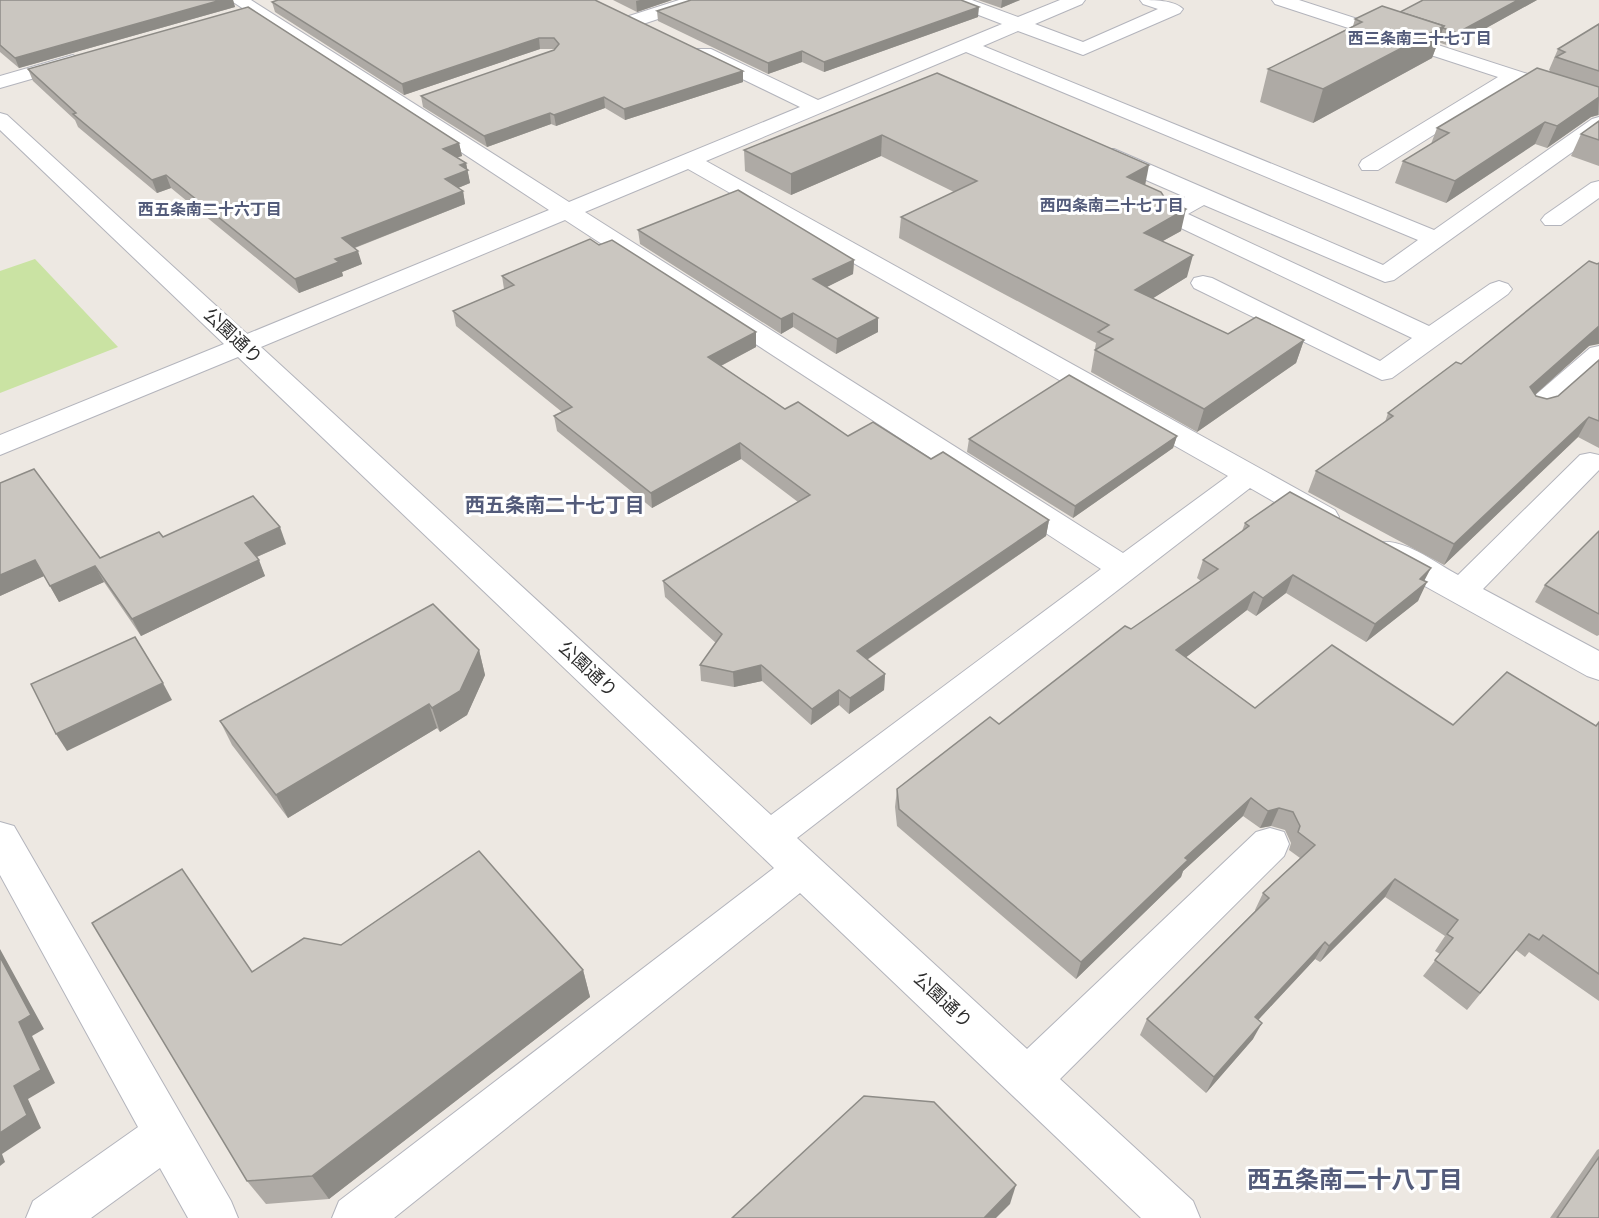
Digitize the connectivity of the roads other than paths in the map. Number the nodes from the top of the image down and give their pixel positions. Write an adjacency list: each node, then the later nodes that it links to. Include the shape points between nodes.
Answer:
1 (697, 0): 9 (street)
2 (956, 0): 10 (street)
3 (1076, 0): 10 (street)
4 (1149, 0): 10 (street, via 1174,9 1083,50)
5 (1281, 0): 16 (street)
6 (280, 2): 7 (street)
7 (241, 9): 28 (street, via 413,100)
8 (615, 10): 9 (street)
9 (636, 20): 11 (street)
10 (1018, 24): 13 (street)
11 (657, 30)
12 (689, 46): 20 (street)
13 (967, 46): 15 (street); 30 (street)
14 (86, 58): 18 (street)
15 (911, 70): 17 (street); 20 (street)
16 (1514, 76): 19 (street); 25 (street)
17 (933, 79)
18 (0, 82)
19 (1578, 97)
20 (817, 107): 24 (street)
21 (0, 119): 34 (street, 公園通り)
22 (1599, 123): 26 (street)
23 (1084, 144): 27 (street)
24 (688, 160): 28 (street); 39 (street)
25 (1370, 165)
26 (1582, 173): 29 (street); 30 (street)
27 (1203, 196): 30 (street, via 1385,275); 33 (street, via 1170,214)
28 (569, 210): 34 (street); 40 (street)
29 (1553, 220)
30 (1436, 239)
31 (1203, 283): 33 (street, via 1382,372)
32 (1499, 289): 33 (street)
33 (1431, 337)
34 (243, 345): 37 (street); 44 (street, 公園通り)
35 (1599, 354): 36 (street)
36 (1536, 409)
37 (0, 446)
38 (1590, 462): 41 (street)
39 (1248, 475): 40 (street); 41 (street)
40 (1124, 570): 44 (street)
41 (1461, 592): 42 (street)
42 (1599, 667)
43 (0, 838): 48 (street)
44 (769, 838): 46 (street, 公園通り)
45 (1270, 844): 47 (street)
46 (802, 869): 47 (street, 公園通り); 51 (street)
47 (1028, 1080): 52 (street, 公園通り)
48 (167, 1135): 49 (street); 50 (street)
49 (50, 1218)
50 (214, 1218)
51 (356, 1218)
52 (1176, 1218)

